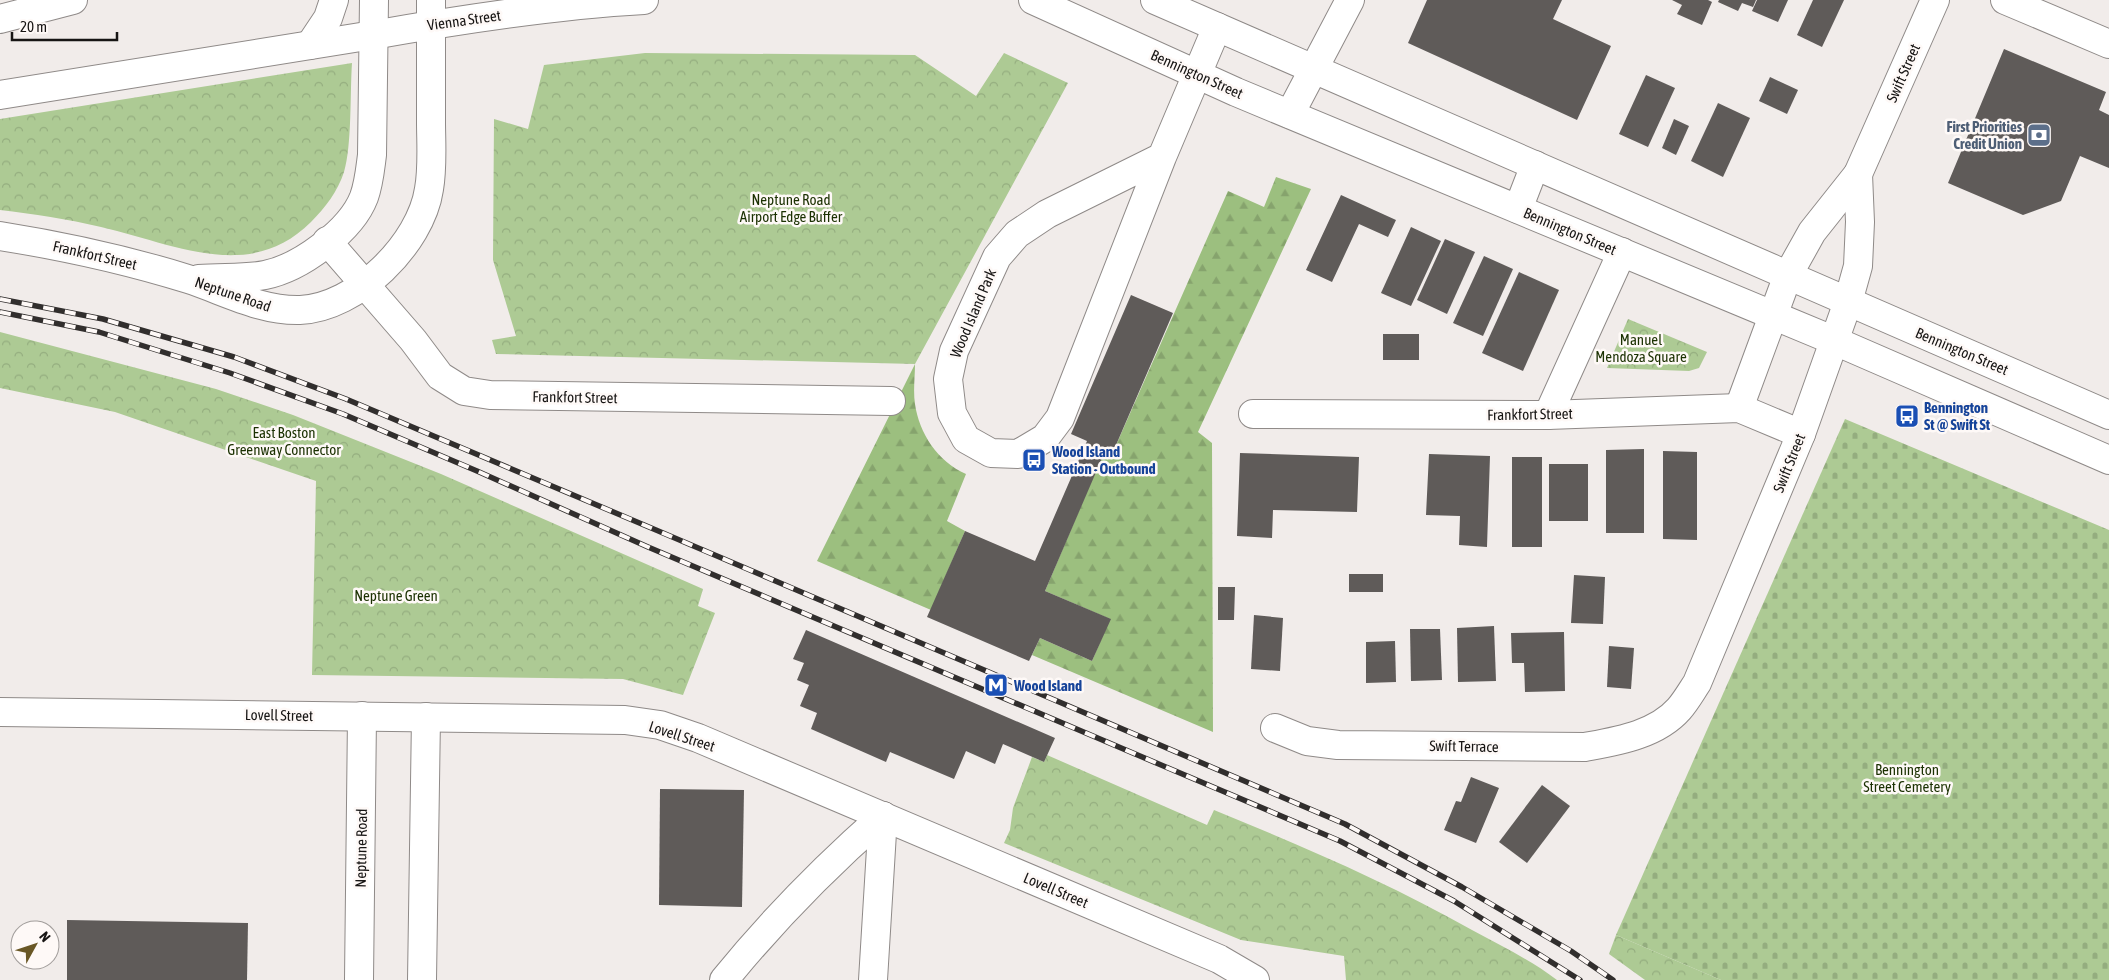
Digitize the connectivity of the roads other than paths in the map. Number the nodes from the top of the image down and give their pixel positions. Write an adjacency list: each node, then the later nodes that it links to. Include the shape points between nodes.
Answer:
1 (64, 0): 11 (main road)
2 (73, 0): 13 (main road)
3 (334, 0): 17 (main road, via 328,18)
4 (374, 0): 15 (main road, Neptune Road)
5 (644, 0): 12 (main road, Vienna Street)
6 (1033, 0): 19 (main road, Bennington Street)
7 (1155, 0): 14 (main road, Bennington Street)
8 (1350, 0): 18 (main road)
9 (1935, 0): 24 (main road, Swift Street)
10 (2005, 0): 16 (main road)
11 (0, 8)
12 (431, 12): 15 (main road, Vienna Street); 31 (main road, Neptune Road, via 431,170 426,205 403,247 384,268)
13 (0, 19)
14 (1218, 27): 18 (main road, Bennington Street); 19 (main road, Wood Island Park)
15 (374, 35): 17 (main road, Vienna Street); 27 (main road, Neptune Road, via 370,178 357,210 347,224)
16 (2109, 44)
17 (310, 45): 20 (main road, Vienna Street)
18 (1314, 69): 21 (main road); 23 (main road, Bennington Street)
19 (1197, 75): 21 (main road, Bennington Street); 22 (main road, Wood Island Park)
20 (0, 95)
21 (1290, 114): 25 (main road, Bennington Street)
22 (1162, 157): 22 (main road, Wood Island Park, via 1047,214 1017,234 997,257 954,351 948,379 952,413 966,439 990,453 1018,454 1045,438 1060,418)
23 (1535, 165): 25 (main road); 29 (main road, Bennington Street)
24 (1858, 174): 29 (main road, Swift Street, via 1812,232); 32 (main road, Swift Street, via 1858,266)
25 (1518, 209): 28 (main road, Bennington Street)
26 (0, 236): 30 (main road, Frankfort Street, via 131,263)
27 (327, 241): 30 (main road, Neptune Road, via 281,271); 31 (main road, Frankfort Street)
28 (1622, 252): 33 (main road, Bennington Street); 38 (main road)
29 (1788, 275): 32 (main road, Bennington Street); 33 (main road, Swift Street)
30 (188, 279): 31 (main road, Neptune Road, via 261,306 281,310 316,308 333,302)
31 (364, 283): 35 (main road, Frankfort Street, via 440,376 464,391 490,395)
32 (1848, 302): 34 (main road, Swift Street); 39 (main road, Bennington Street)
33 (1773, 316): 34 (main road, Bennington Street); 36 (main road, Swift Street)
34 (1835, 341): 40 (main road, Swift Street); 41 (main road, Bennington Street)
35 (891, 401)
36 (1739, 408): 38 (main road, Frankfort Street); 40 (main road, Frankfort Street)
37 (1253, 414): 38 (main road, Frankfort Street)
38 (1548, 415)
39 (2109, 415)
40 (1801, 434): 46 (main road, Swift Street, via 1697,683 1678,710)
41 (2109, 460)
42 (0, 712): 43 (main road, Lovell Street)
43 (362, 716): 44 (main road, Lovell Street); 48 (main road, Neptune Road)
44 (426, 717): 47 (main road, Lovell Street, via 625,720 660,725); 49 (main road)
45 (1275, 728): 46 (main road, Swift Terrace, via 1307,741 1338,745 1586,747 1623,740)
46 (1654, 728)
47 (883, 816): 50 (main road, via 751,946); 51 (main road); 52 (main road, Lovell Street, via 1219,959)
48 (359, 980)
49 (422, 980)
50 (724, 980)
51 (873, 980)
52 (1256, 980)

